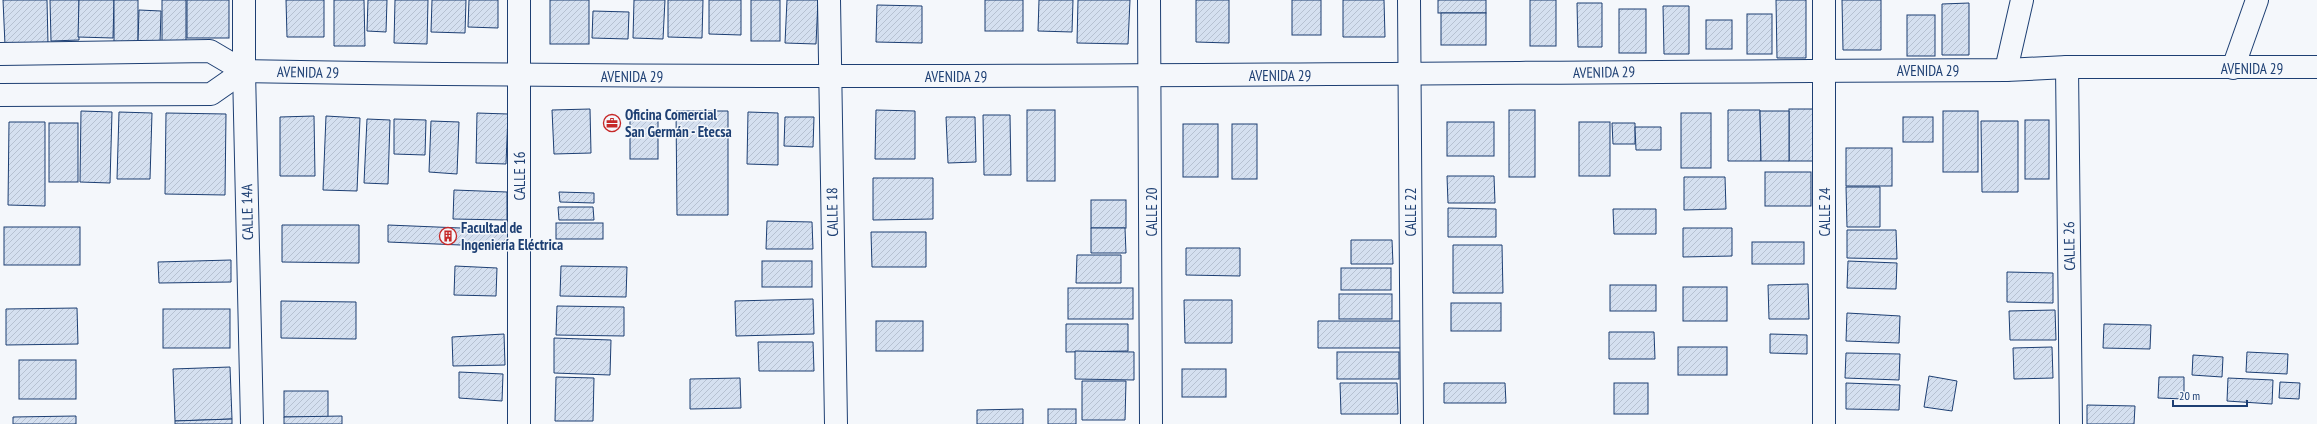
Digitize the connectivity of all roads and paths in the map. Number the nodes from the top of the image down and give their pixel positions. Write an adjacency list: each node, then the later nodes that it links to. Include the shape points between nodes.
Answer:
1 (244, 0): 15 (street, CALLE 14A)
2 (519, 0): 18 (street, CALLE 16)
3 (829, 0): 19 (street, CALLE 18)
4 (1149, 0): 17 (street, CALLE 20)
5 (1409, 0): 16 (street, CALLE 22)
6 (1824, 0): 13 (street, CALLE 24)
7 (2022, 0): 14 (street)
8 (2257, 0): 12 (street)
9 (0, 54): 15 (street, AVENIDA 29, via 210,51)
10 (2067, 67): 12 (street, AVENIDA 29); 14 (street, AVENIDA 29); 27 (street, CALLE 26)
11 (2317, 67): 12 (street, AVENIDA 29)
12 (2233, 68)
13 (1825, 70): 14 (street, AVENIDA 29); 16 (street, AVENIDA 29); 26 (street, CALLE 24)
14 (2006, 70)
15 (244, 71): 18 (street, AVENIDA 29); 20 (street, via 211,94); 21 (street, CALLE 14A)
16 (1409, 74): 17 (street, AVENIDA 29); 25 (street, CALLE 22)
17 (1150, 75): 19 (street, AVENIDA 29); 24 (street, CALLE 20)
18 (519, 76): 19 (street, AVENIDA 29); 22 (street, CALLE 16)
19 (829, 77): 23 (street, CALLE 18)
20 (0, 95)
21 (252, 424)
22 (519, 424)
23 (836, 424)
24 (1151, 424)
25 (1412, 424)
26 (1824, 424)
27 (2071, 424)

